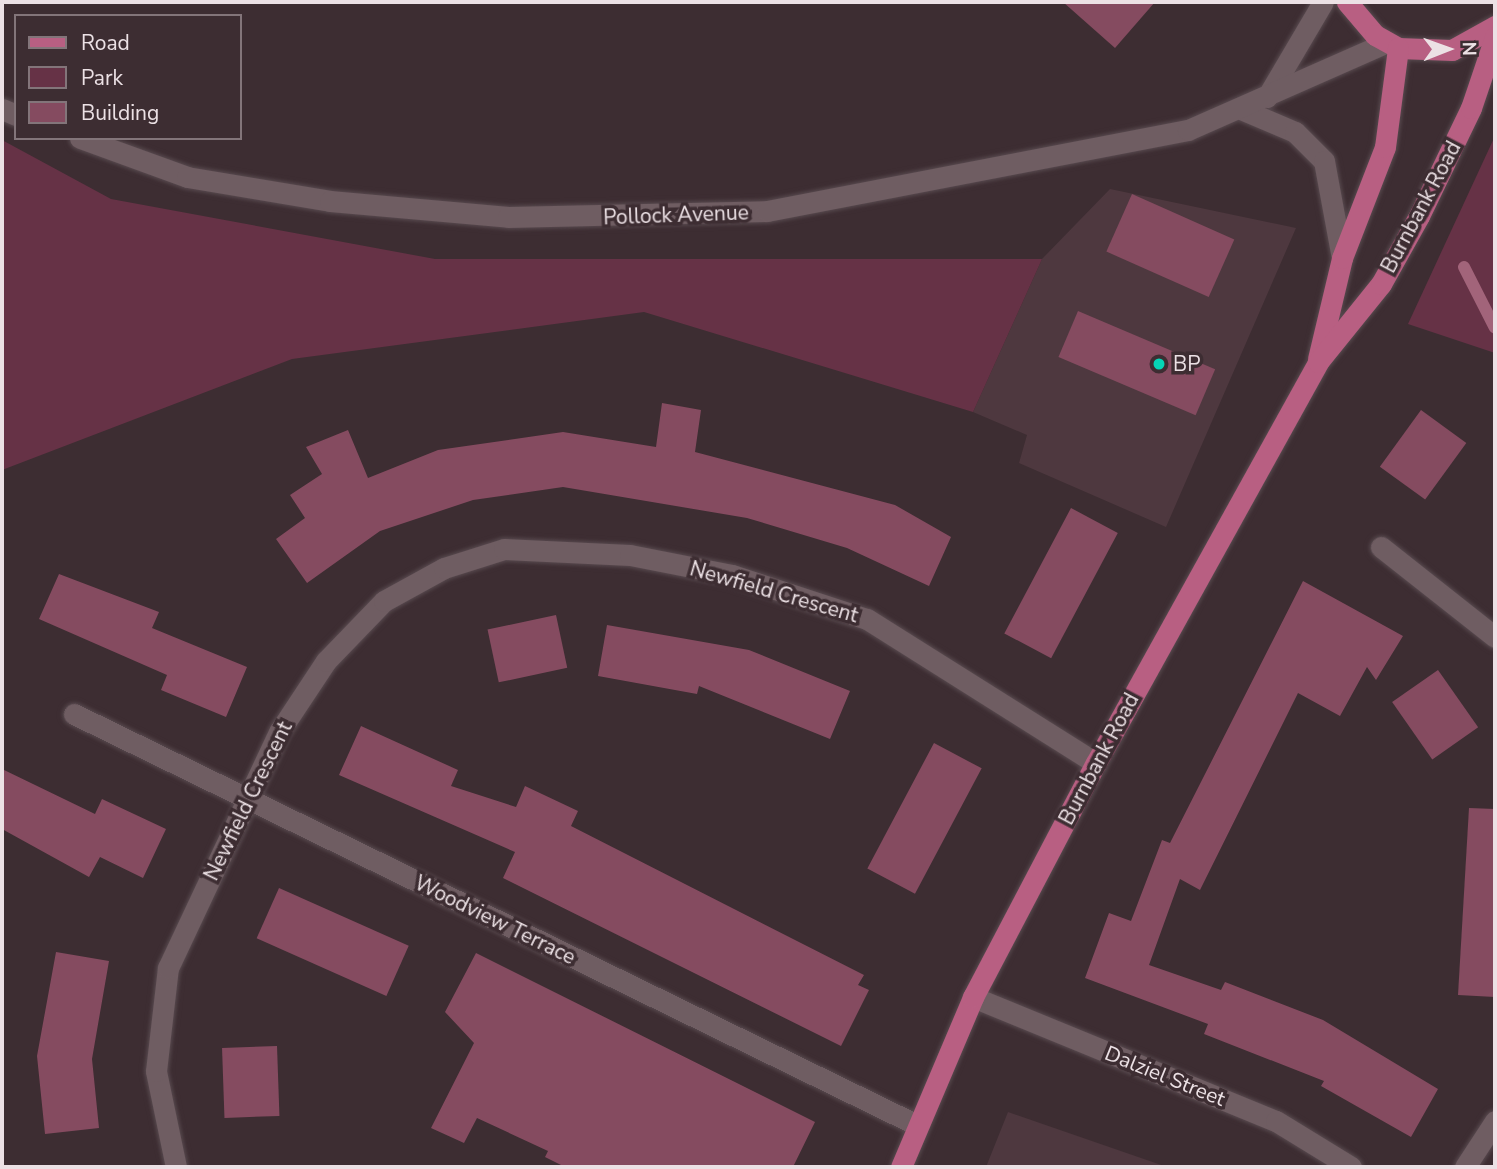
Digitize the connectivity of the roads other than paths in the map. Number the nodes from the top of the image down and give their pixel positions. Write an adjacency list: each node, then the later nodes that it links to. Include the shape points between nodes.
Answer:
1 (1323, 2): 6 (street)
2 (1347, 2): 5 (main road)
3 (1495, 26): 5 (main road, via 1452,50)
4 (1495, 37): 10 (main road, Burnbank Road, via 1471,108 1419,216 1381,284)
5 (1391, 45): 6 (street, Pollock Avenue); 9 (main road, Burnbank Road, via 1385,147)
6 (1267, 97): 7 (street, Pollock Avenue)
7 (1241, 109): 8 (street, Pollock Avenue, via 1188,130 928,185 766,211 638,219 508,217 330,201 187,177); 9 (street, via 1295,132 1324,161)
8 (85, 140)
9 (1342, 258): 10 (main road, Burnbank Road)
10 (1318, 362): 14 (main road, Burnbank Road)
11 (1381, 547): 12 (street)
12 (1495, 637)
13 (74, 714): 15 (street, Woodview Terrace)
14 (1096, 762): 15 (street, Newfield Crescent, via 867,619 732,575 630,555 504,549 444,568 384,601 326,661 279,732); 16 (main road, Burnbank Road)
15 (247, 799): 18 (street, Woodview Terrace); 19 (street, Newfield Crescent, via 168,968 156,1070)
16 (973, 997): 18 (main road, Burnbank Road); 21 (street, Dalziel Street, via 1276,1122)
17 (1495, 1121): 22 (street)
18 (917, 1125): 20 (main road, Burnbank Road)
19 (176, 1167)
20 (901, 1167)
21 (1351, 1167)
22 (1465, 1167)

